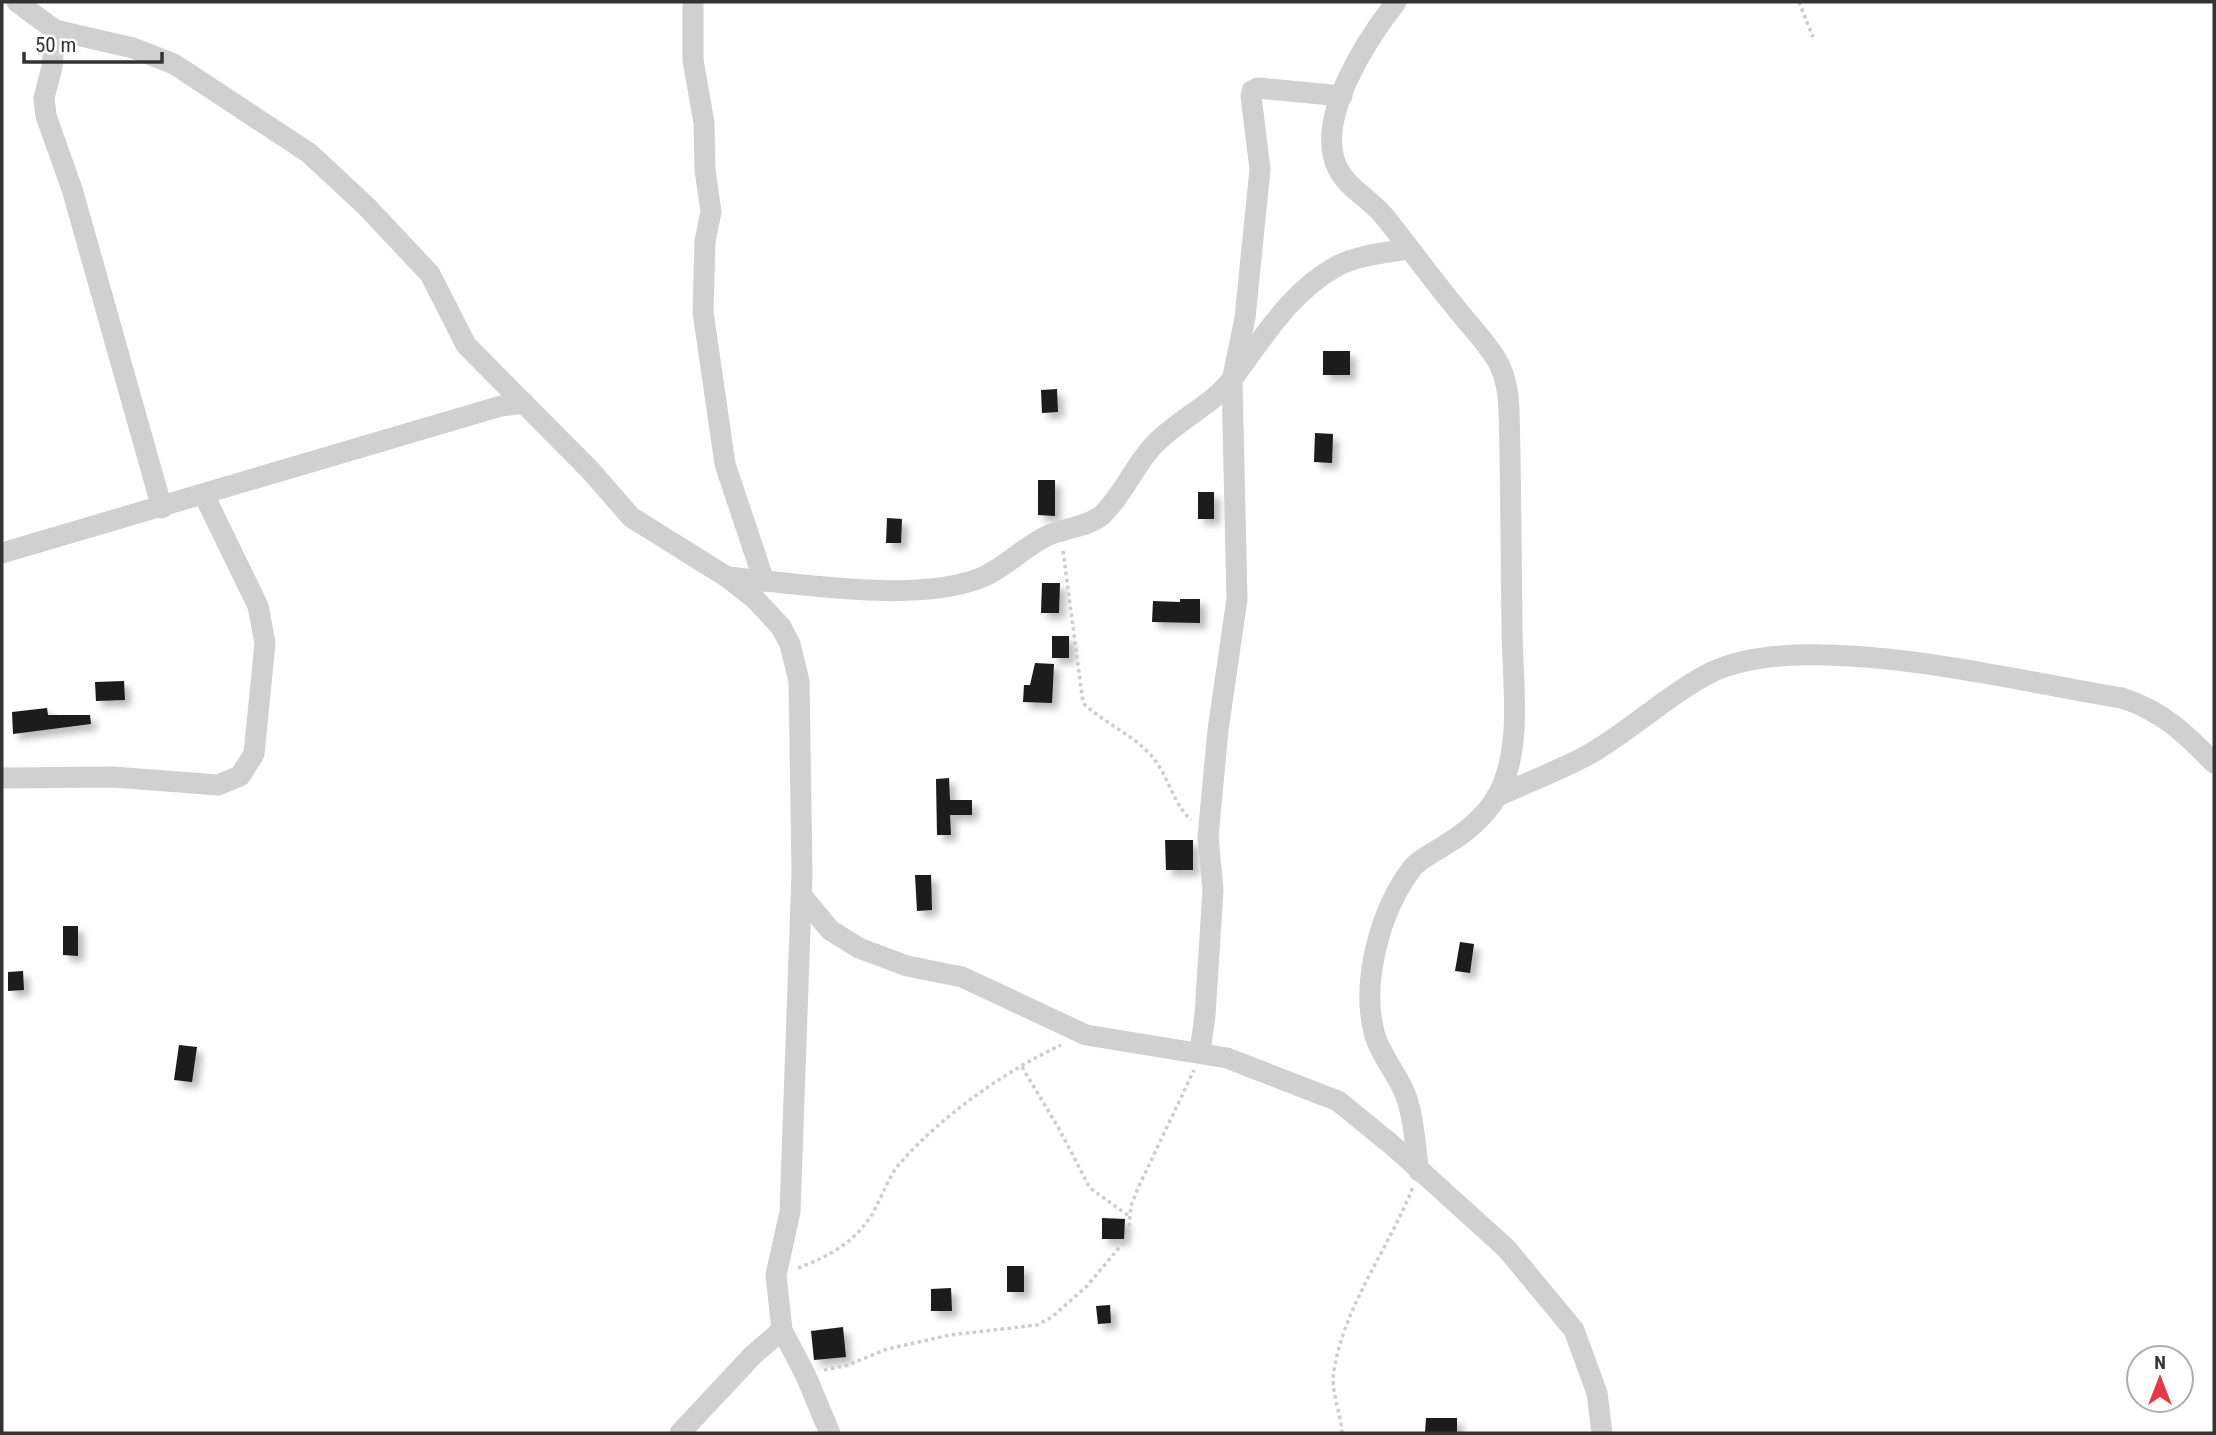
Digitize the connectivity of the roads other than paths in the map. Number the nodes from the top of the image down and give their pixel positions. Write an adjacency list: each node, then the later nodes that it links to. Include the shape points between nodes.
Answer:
1 (17, 2): 4 (street)
2 (693, 2): 13 (street, via 693,60 711,212 705,241 704,312 725,464)
3 (1396, 2): 5 (street, via 1362,49)
4 (55, 30): 8 (street, via 133,48 174,64 309,153 430,274 466,345); 10 (street, via 44,98 46,116 72,189)
5 (1342, 96): 6 (street, via 1333,134 1339,170); 7 (street, via 1252,90 1258,192 1245,318)
6 (1409, 249): 7 (street, via 1354,259 1315,281 1275,321); 16 (street, via 1494,352 1507,388 1514,688 1510,756)
7 (1231, 381): 13 (street, via 1152,447 1099,517 1014,555 986,576 949,586 879,590); 18 (street, via 1237,598 1208,837 1213,890)
8 (524, 403): 9 (street); 12 (street, via 631,517)
9 (204, 495): 10 (street); 15 (street, via 258,606 265,634 257,741 247,767 231,782 218,785 113,777)
10 (162, 508): 11 (street)
11 (2, 553)
12 (727, 577): 13 (street); 17 (street, via 781,627 795,659)
13 (764, 580)
14 (2214, 763): 16 (street, via 2151,707 2122,698 1863,656 1783,656 1712,672 1588,754)
15 (2, 778)
16 (1496, 797): 19 (street, via 1457,838 1415,864 1395,894 1379,940 1369,992 1376,1036 1406,1095)
17 (802, 896): 18 (street, via 830,930 859,948 962,977 1086,1035); 20 (street, via 790,1212 776,1275)
18 (1200, 1052): 19 (street, via 1338,1101)
19 (1419, 1171): 23 (street, via 1506,1248 1574,1330 1597,1393)
20 (782, 1330): 21 (street); 22 (street)
21 (680, 1433)
22 (830, 1433)
23 (1602, 1433)

